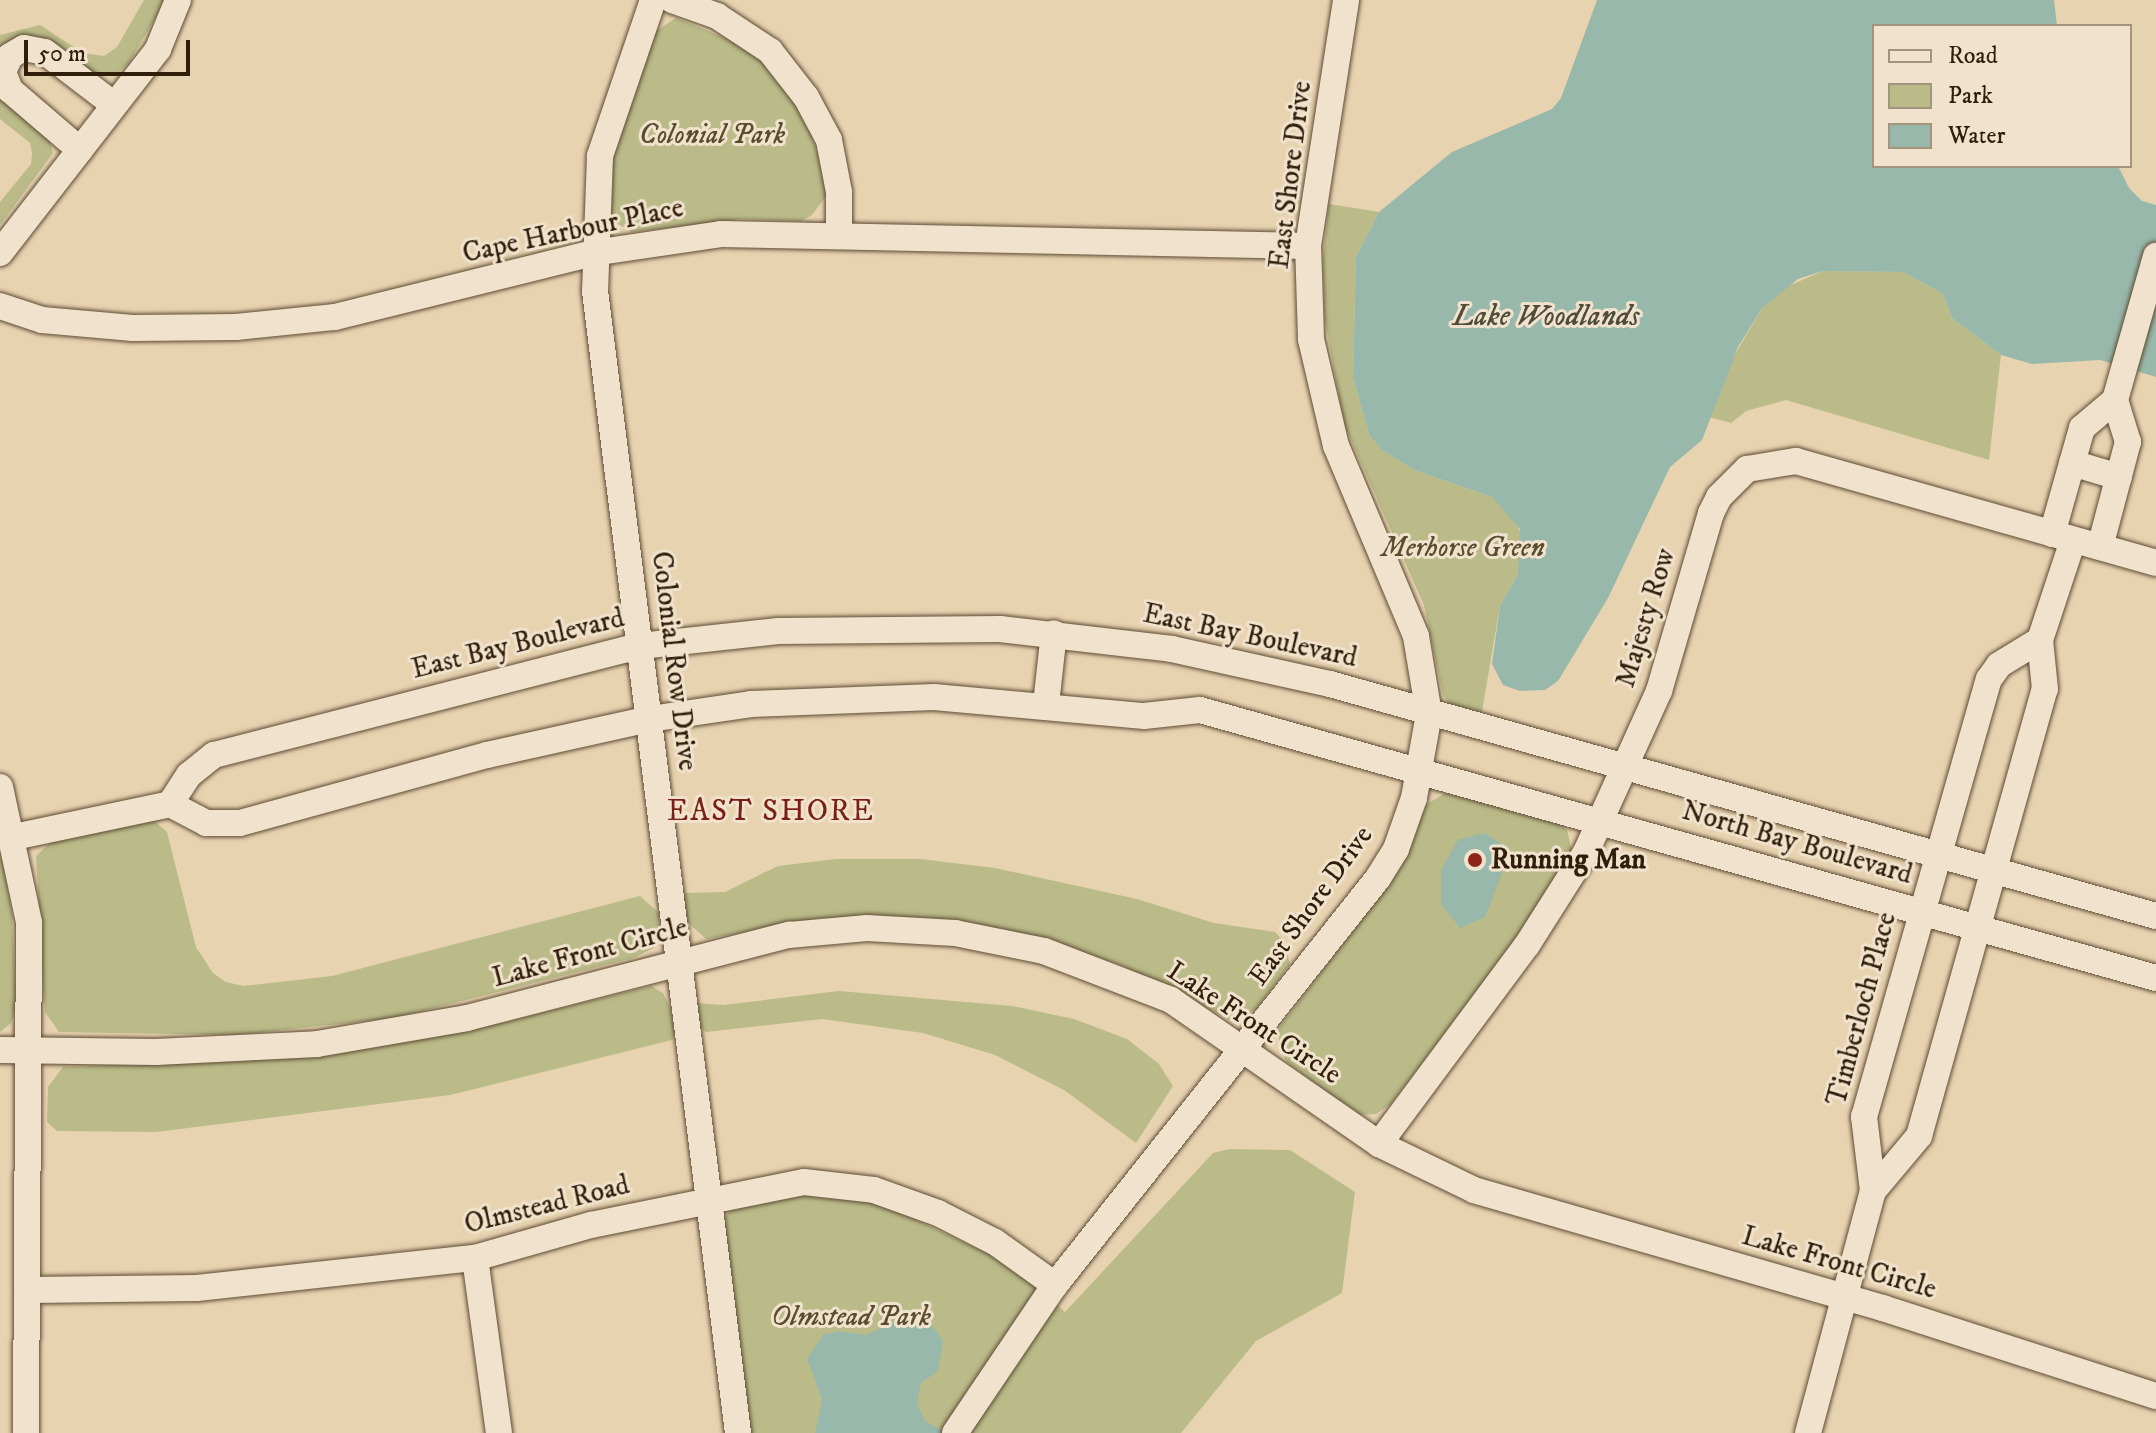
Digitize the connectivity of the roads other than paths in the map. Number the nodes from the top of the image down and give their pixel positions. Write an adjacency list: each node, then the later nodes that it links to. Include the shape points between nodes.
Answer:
1 (178, 0): 5 (street, via 158,49)
2 (653, 0): 10 (street, Colonial Row Drive, via 600,156)
3 (672, 0): 7 (street, via 717,16 770,51 806,97 829,140 839,192)
4 (1346, 0): 8 (street, East Shore Drive)
5 (113, 104): 6 (street); 6 (street, via 45,52 24,48 10,56 3,72 10,90)
6 (80, 150): 9 (street)
7 (839, 234): 8 (street, Cape Harbour Place); 10 (street, Cape Harbour Place, via 721,234)
8 (1308, 246): 23 (street, East Shore Drive, via 1311,339 1319,391 1341,459 1408,606)
9 (0, 253)
10 (593, 253): 12 (street, Cape Harbour Place, via 335,317 236,327 57,322); 21 (street, Colonial Row Drive)
11 (2156, 256): 13 (street)
12 (0, 306)
13 (2115, 400): 14 (street, Timberloch Place, via 2085,423); 15 (street, via 2128,436)
14 (2072, 463): 15 (street); 16 (street, Timberloch Place)
15 (2119, 477): 17 (street)
16 (2062, 537): 17 (street, Majesty Row); 20 (street, Timberloch Place); 25 (street, Majesty Row, via 1796,461 1747,469 1711,513 1659,691)
17 (2100, 547): 18 (street, Majesty Row)
18 (2156, 563)
19 (1054, 633): 21 (street, East Bay Boulevard, via 888,627 778,631); 22 (street); 23 (street, East Bay Boulevard, via 1233,661)
20 (2040, 640): 31 (street, Timberloch Place, via 1991,673); 32 (street, Timberloch Place, via 2045,689)
21 (640, 646): 24 (street, Colonial Row Drive); 28 (street, East Bay Boulevard, via 214,755 189,775)
22 (1046, 704): 24 (street, via 857,698 751,704); 26 (street, via 1144,716 1200,710)
23 (1429, 714): 25 (street, North Bay Boulevard); 26 (street, East Shore Drive)
24 (650, 719): 28 (street, via 487,755 240,823 206,823); 36 (street, Colonial Row Drive)
25 (1627, 766): 29 (street, Majesty Row); 31 (street, North Bay Boulevard)
26 (1421, 770): 29 (street, North Bay Boulevard); 40 (street, East Shore Drive, via 1404,831 1387,863)
27 (0, 787): 30 (street)
28 (170, 804): 30 (street)
29 (1602, 821): 33 (street, North Bay Boulevard); 41 (street, Majesty Row, via 1549,914)
30 (14, 837): 39 (street, via 29,922)
31 (1938, 855): 32 (street, North Bay Boulevard); 33 (street, Timberloch Place)
32 (1994, 871): 34 (street, North Bay Boulevard); 35 (street, Timberloch Place)
33 (1922, 912): 35 (street, North Bay Boulevard); 42 (street, Timberloch Place, via 1864,1117)
34 (2156, 916)
35 (1978, 928): 37 (street, North Bay Boulevard); 42 (street, Timberloch Place, via 1917,1142)
36 (678, 962): 39 (street, Lake Front Circle, via 467,1018 317,1044 156,1052); 40 (street, Lake Front Circle, via 789,935 867,928 955,933 1044,951 1111,973 1171,1000); 43 (street, Colonial Row Drive)
37 (2156, 978)
38 (0, 1050): 39 (street, Lake Front Circle)
39 (30, 1050): 46 (street)
40 (1243, 1050): 41 (street, Lake Front Circle); 45 (street, East Shore Drive)
41 (1379, 1144): 47 (street, Lake Front Circle, via 1422,1169 1491,1195)
42 (1873, 1191): 47 (street, Timberloch Place)
43 (710, 1199): 44 (street, Olmstead Road); 45 (street, Olmstead Road, via 804,1182 874,1190 938,1213 995,1242); 52 (street, Colonial Row Drive)
44 (475, 1258): 46 (street, Olmstead Road, via 197,1288); 51 (street)
45 (1055, 1285): 49 (street, East Shore Drive)
46 (28, 1290): 50 (street)
47 (1842, 1296): 48 (street, Lake Front Circle); 53 (street, Timberloch Place)
48 (2156, 1396)
49 (958, 1428)
50 (26, 1433)
51 (499, 1433)
52 (738, 1433)
53 (1808, 1433)

